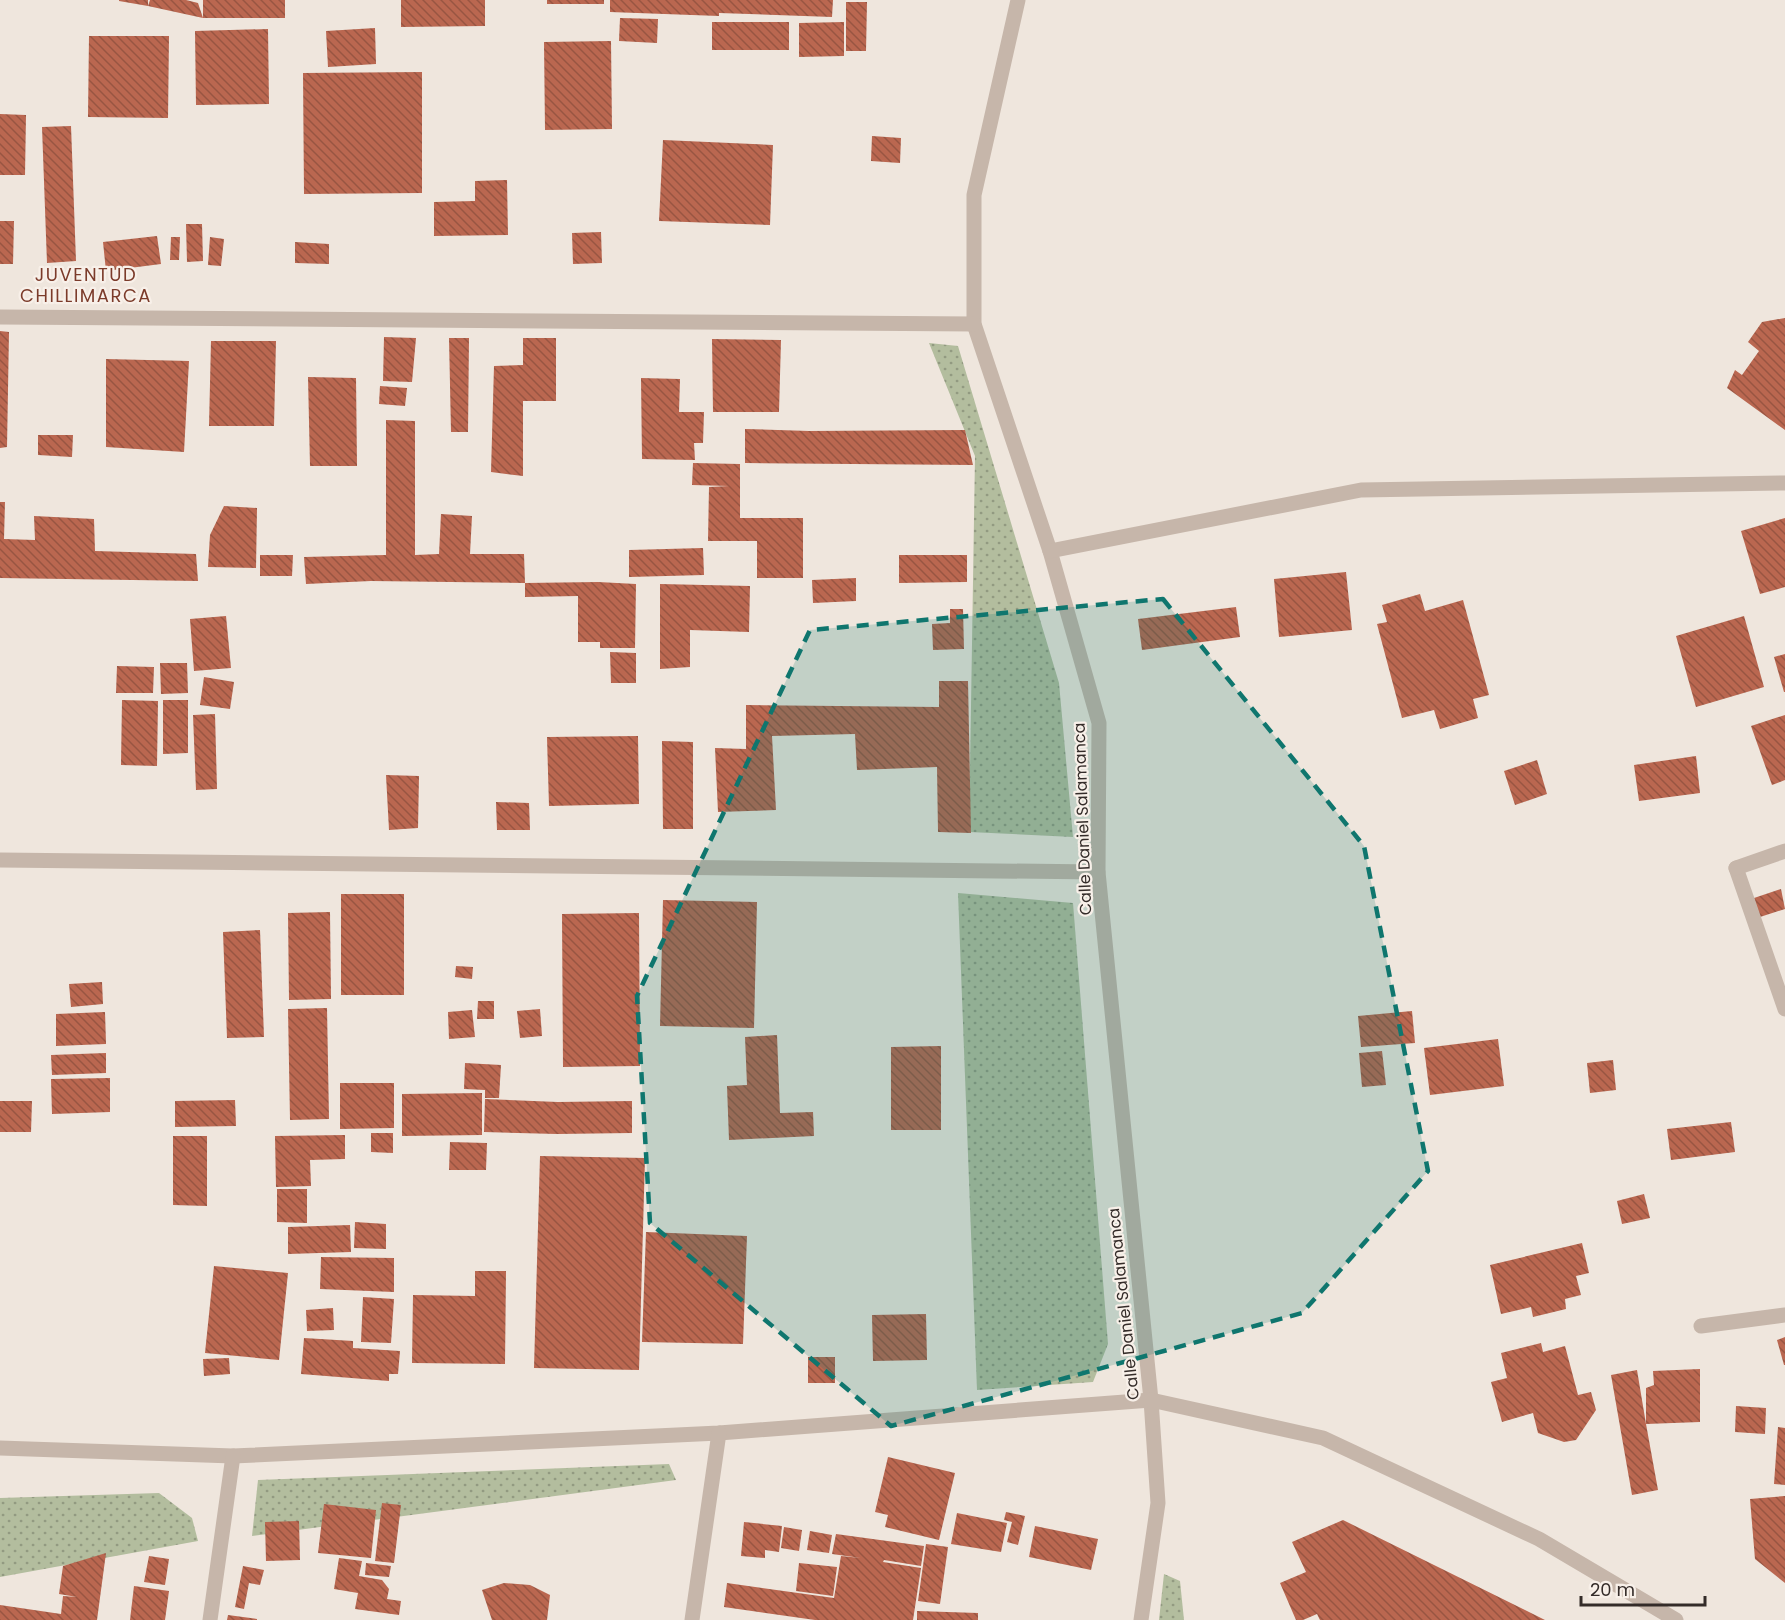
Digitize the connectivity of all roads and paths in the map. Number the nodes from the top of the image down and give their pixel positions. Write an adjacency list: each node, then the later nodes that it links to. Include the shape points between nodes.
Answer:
1 (1018, 0): 3 (street, Calle Daniel Salamanca, via 974,195)
2 (0, 317): 3 (street)
3 (974, 324): 5 (street, Calle Daniel Salamanca)
4 (1785, 483): 5 (street, via 1361,490)
5 (1050, 551): 8 (street, Calle Daniel Salamanca, via 1099,723)
6 (1785, 851): 9 (street, via 1736,868)
7 (0, 860): 8 (street)
8 (1098, 872): 12 (street, Calle Daniel Salamanca)
9 (1785, 1009)
10 (1785, 1315): 11 (street)
11 (1701, 1326)
12 (1150, 1400): 13 (street); 18 (street, Calle Daniel Salamanca, via 1158,1503); 19 (street, via 1323,1438 1539,1539)
13 (719, 1433): 15 (street); 17 (street)
14 (0, 1448): 15 (street)
15 (233, 1456): 16 (street)
16 (210, 1620)
17 (692, 1620)
18 (1141, 1620)
19 (1676, 1620)

